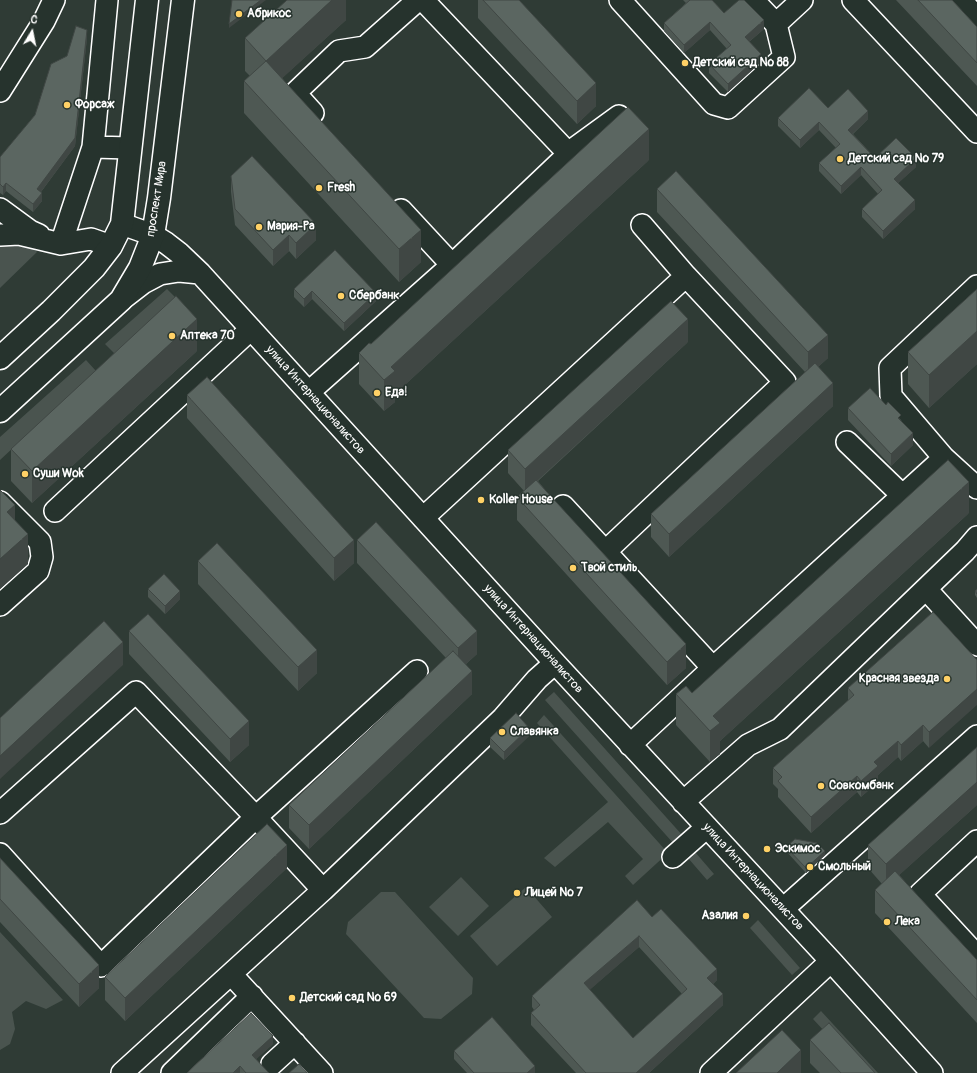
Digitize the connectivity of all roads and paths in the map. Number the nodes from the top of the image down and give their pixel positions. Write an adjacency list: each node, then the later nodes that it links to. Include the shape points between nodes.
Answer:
1 (54, 0): 14 (street, via 44,21)
2 (107, 0): 18 (street)
3 (147, 0): 19 (main road)
4 (183, 0): 26 (main road, проспект Мира)
5 (418, 0): 16 (street, via 365,47 339,51 295,93)
6 (423, 0): 20 (street)
7 (620, 0): 13 (street, via 714,104 728,108 784,57)
8 (753, 0): 13 (street)
9 (802, 0): 13 (street)
10 (854, 0): 17 (street)
11 (961, 0): 12 (street)
12 (977, 18)
13 (776, 24)
14 (0, 91)
15 (619, 116): 20 (street)
16 (327, 128)
17 (977, 132)
18 (93, 147): 19 (street); 27 (street)
19 (130, 148): 23 (main road)
20 (569, 154): 29 (street)
21 (391, 199): 29 (street)
22 (0, 209): 27 (street, via 30,231)
23 (122, 224): 26 (street, улица Интернационалистов); 28 (main road)
24 (642, 225): 31 (street)
25 (0, 235): 27 (street, via 20,234)
26 (153, 235): 30 (street, улица Интернационалистов, via 180,253); 33 (main road, проспект Мира, via 140,268)
27 (61, 244): 28 (street, via 91,239)
28 (111, 246): 35 (main road, via 94,268)
29 (452, 265): 36 (street)
30 (200, 273): 33 (street, via 179,271 160,274); 34 (street, улица Интернационалистов)
31 (686, 276): 45 (street); 47 (street, via 785,382)
32 (977, 286): 39 (street, via 890,368 891,396)
33 (121, 300): 37 (main road, проспект Мира)
34 (252, 329): 36 (street, улица Интернационалистов); 44 (street)
35 (0, 358)
36 (309, 392): 45 (street, улица Интернационалистов)
37 (0, 411)
38 (847, 442): 41 (street)
39 (944, 458): 40 (street); 41 (street)
40 (977, 488)
41 (903, 496): 52 (street)
42 (0, 502): 49 (street, via 40,542 42,557 38,571)
43 (563, 506): 47 (street)
44 (55, 511)
45 (423, 518): 51 (street, улица Интернационалистов)
46 (973, 550): 48 (street)
47 (606, 551): 52 (street)
48 (926, 589): 50 (street); 56 (street, via 780,729 748,744)
49 (0, 605)
50 (977, 645)
51 (555, 663): 55 (street, улица Интернационалистов); 63 (street, via 537,678 503,718)
52 (713, 668): 55 (street)
53 (417, 671): 58 (street)
54 (977, 736): 64 (street)
55 (630, 745): 56 (street, улица Интернационалистов)
56 (683, 802): 59 (street, улица Интернационалистов)
57 (0, 813): 58 (street, via 136,692)
58 (256, 818): 61 (street, via 101,966); 63 (street)
59 (707, 827): 62 (street); 64 (street, улица Интернационалистов)
60 (977, 841): 65 (street, via 920,894)
61 (0, 854)
62 (673, 858)
63 (322, 890): 67 (street)
64 (783, 909): 66 (street, улица Интернационалистов)
65 (977, 956)
66 (831, 961): 74 (street); 75 (street, улица Интернационалистов)
67 (231, 974): 68 (street); 71 (street)
68 (252, 996): 69 (street); 72 (street)
69 (295, 1043): 70 (street); 73 (street)
70 (272, 1064)
71 (122, 1073)
72 (172, 1073)
73 (322, 1073)
74 (711, 1073)
75 (932, 1073)

